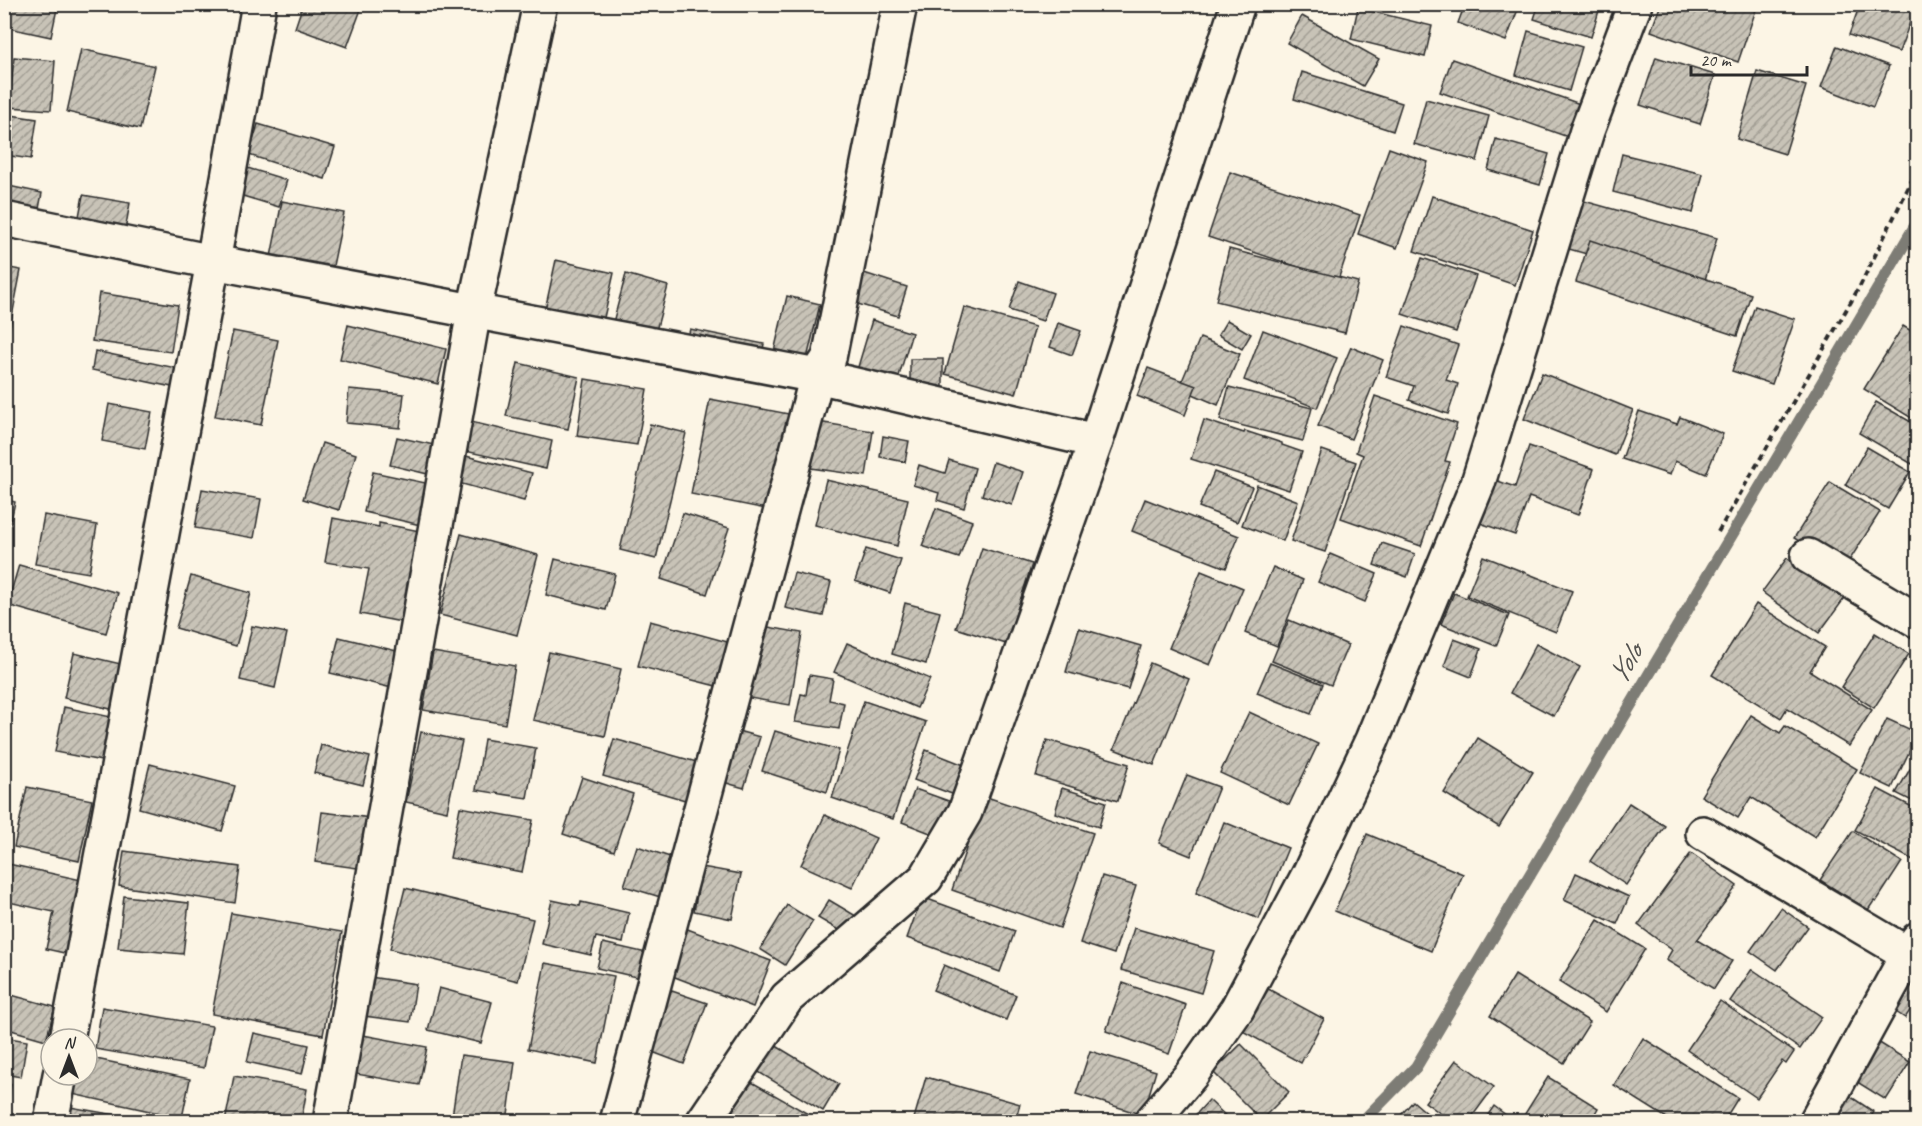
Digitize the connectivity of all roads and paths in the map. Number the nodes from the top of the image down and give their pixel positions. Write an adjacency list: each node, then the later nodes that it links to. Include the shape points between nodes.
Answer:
1 (259, 4): 8 (street)
2 (540, 4): 9 (street)
3 (900, 4): 10 (street, via 829,358)
4 (1238, 4): 11 (street)
5 (1635, 4): 23 (street, via 1587,131 1478,483 1372,740 1309,874 1237,1008 1191,1075)
6 (1917, 168): 12 (path, via 1860,286)
7 (4, 219): 8 (street)
8 (213, 262): 9 (street); 17 (street)
9 (474, 310): 10 (street); 20 (street)
10 (817, 376): 11 (street); 21 (street)
11 (1096, 441): 22 (street, via 965,812 926,878 786,998)
12 (1718, 532)
13 (1808, 556): 14 (street)
14 (1917, 621)
15 (1703, 833): 16 (street)
16 (1914, 951): 24 (street)
17 (69, 1027)
18 (58, 1087): 19 (street)
19 (51, 1122)
20 (330, 1122)
21 (617, 1122)
22 (703, 1122)
23 (1151, 1122)
24 (1816, 1122)

